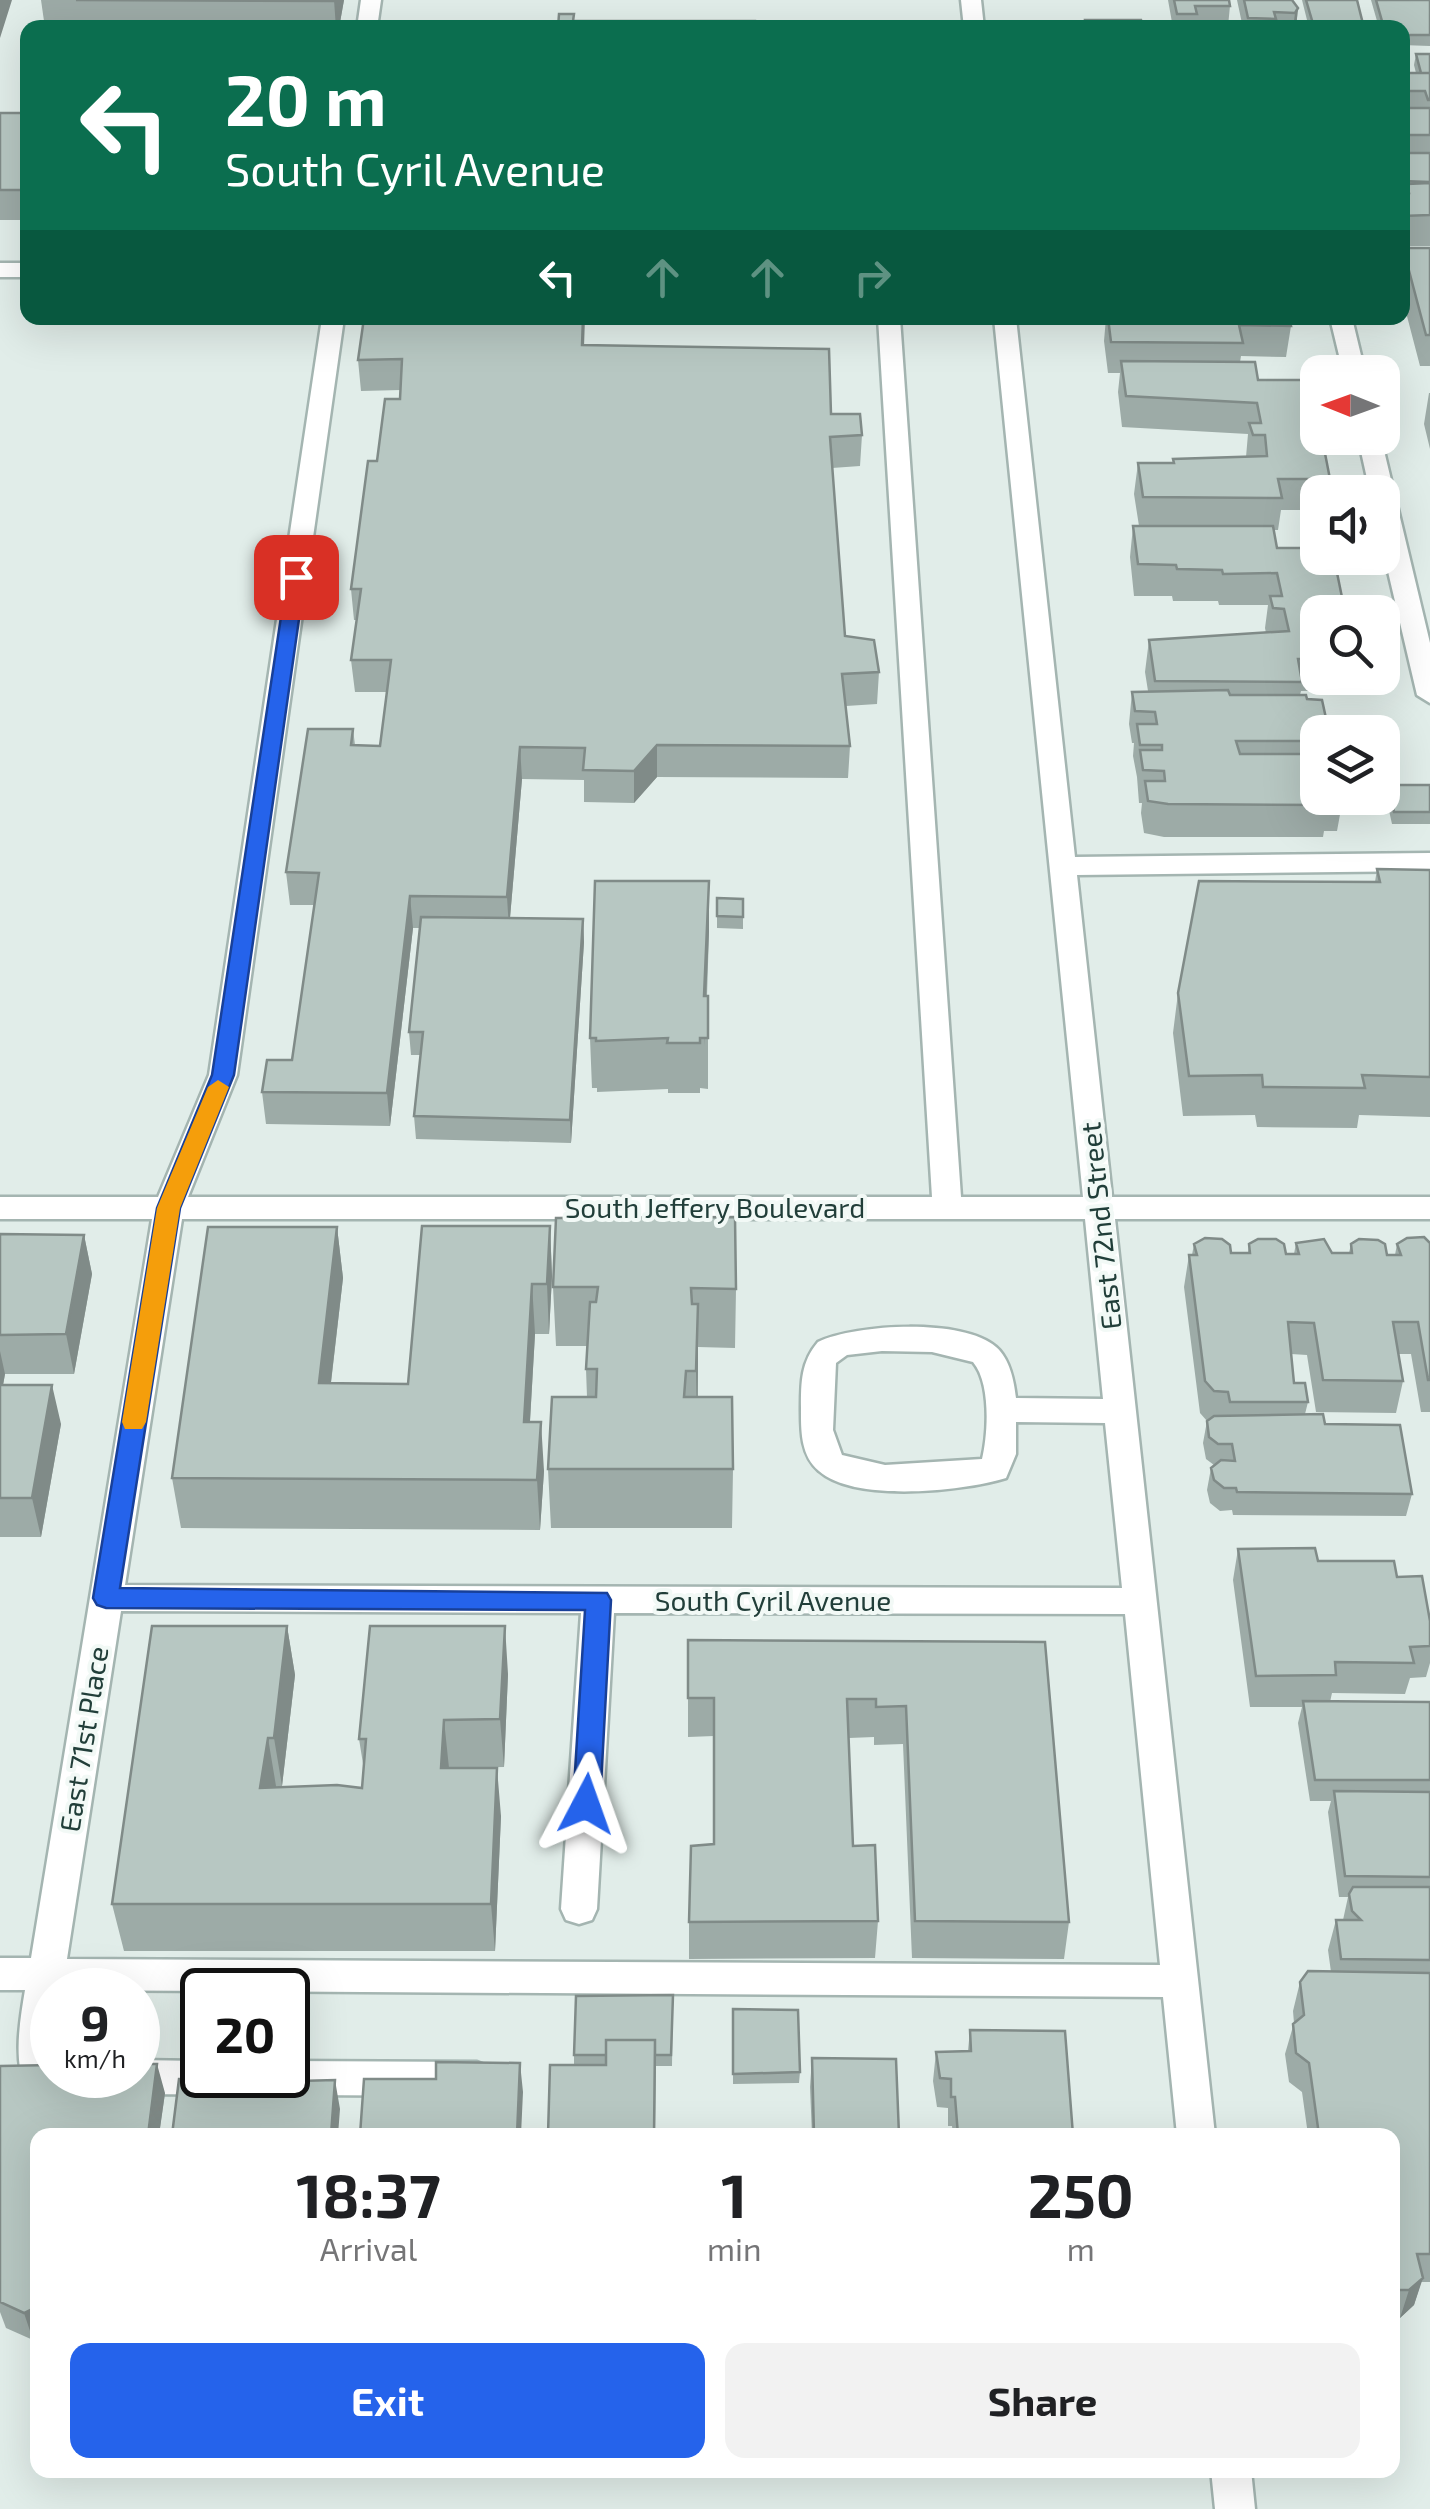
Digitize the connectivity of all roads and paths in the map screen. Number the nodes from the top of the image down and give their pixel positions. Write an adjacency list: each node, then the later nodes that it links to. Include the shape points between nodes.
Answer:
1 (332, 325): 13 (street, East 71st Place, via 223,1075)
2 (888, 325): 10 (street)
3 (1006, 325): 9 (street, East 72nd Street)
4 (1343, 325): 5 (street)
5 (1350, 355)
6 (1400, 569): 7 (street)
7 (1430, 695)
8 (1430, 862): 9 (street)
9 (1062, 866): 11 (street, East 72nd Street)
10 (947, 1207): 11 (street, South Jeffery Boulevard); 13 (street, South Jeffery Boulevard)
11 (1098, 1207): 14 (street, South Jeffery Boulevard); 16 (street, East 72nd Street)
12 (0, 1208): 13 (street, South Jeffery Boulevard)
13 (168, 1208): 17 (street, East 71st Place)
14 (1430, 1208)
15 (1001, 1410): 15 (street, via 996,1370 982,1352 960,1343 856,1340 830,1349 817,1370 817,1440 829,1463 850,1476 972,1476 994,1469); 16 (street)
16 (1120, 1411): 19 (street, East 72nd Street)
17 (106, 1598): 18 (street, South Cyril Avenue); 21 (street, East 71st Place)
18 (598, 1600): 19 (street, South Cyril Avenue); 20 (street)
19 (1139, 1601): 25 (street, East 72nd Street)
20 (579, 1908)
21 (47, 1968)
22 (0, 1974): 23 (street)
23 (30, 1974)
24 (160, 1975): 25 (street)
25 (1180, 1981): 28 (street, East 72nd Street)
26 (160, 2078): 27 (street, East 71st Place)
27 (508, 2079)
28 (1195, 2128)
29 (1232, 2478): 30 (street)
30 (1235, 2509)

